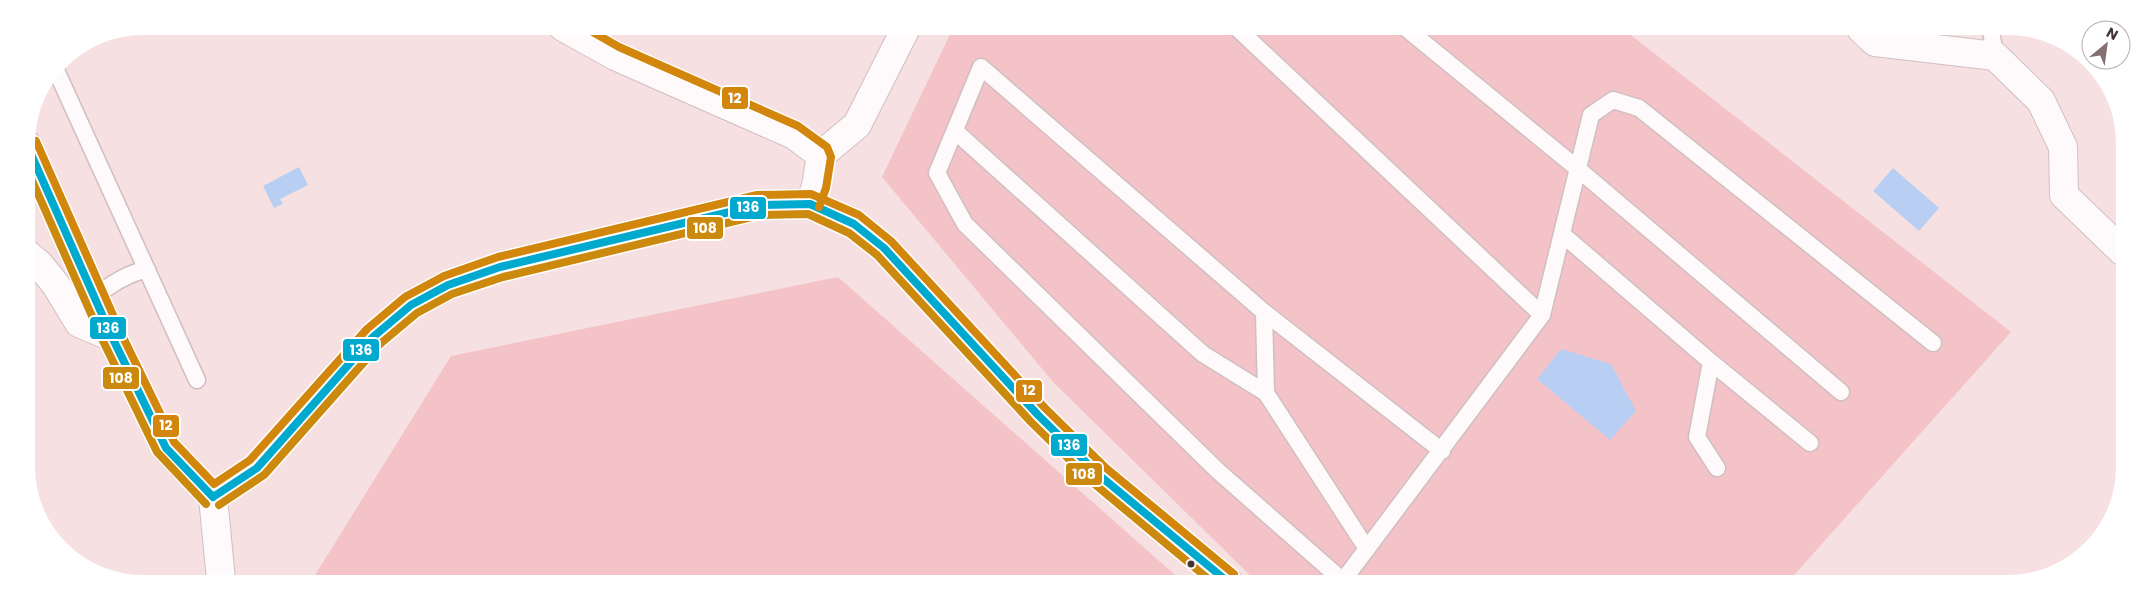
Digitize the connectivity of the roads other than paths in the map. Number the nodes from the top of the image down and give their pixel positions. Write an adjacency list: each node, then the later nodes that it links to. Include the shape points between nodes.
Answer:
1 (577, 35): 9 (street, via 615,56 794,135)
2 (902, 35): 9 (street, via 857,125)
3 (1245, 35): 19 (lane)
4 (1414, 35): 11 (lane)
5 (1868, 35): 6 (street, via 1876,42)
6 (1993, 43): 14 (street, via 2041,101 2064,147 2064,195)
7 (59, 76): 16 (lane)
8 (954, 131): 18 (lane, via 981,67); 25 (lane, via 1203,354); 33 (lane, via 937,173 965,224 1218,471)
9 (821, 155): 12 (street)
10 (35, 166): 17 (street)
11 (1578, 169): 13 (lane); 21 (lane, via 1591,116 1613,100 1639,108); 24 (lane)
12 (810, 204): 29 (street, via 759,205 500,267 448,285 411,306 373,337 257,468); 32 (street, via 854,224 884,248 1038,415 1099,475)
13 (1562, 234): 19 (lane); 22 (lane)
14 (2116, 245)
15 (35, 261): 20 (street, via 56,285 79,323)
16 (147, 269): 17 (lane, via 111,284); 23 (lane)
17 (94, 298): 20 (street)
18 (1264, 312): 25 (lane); 27 (lane)
19 (1542, 315): 27 (lane)
20 (112, 337): 29 (street, via 166,448)
21 (1933, 343)
22 (1711, 362): 26 (lane); 28 (lane, via 1696,437)
23 (197, 380)
24 (1841, 392)
25 (1266, 393): 30 (lane)
26 (1810, 443)
27 (1442, 452): 30 (lane)
28 (1716, 468)
29 (213, 497): 31 (street)
30 (1367, 549): 34 (lane)
31 (221, 575)
32 (1220, 575)
33 (1335, 575)
34 (1348, 575)

